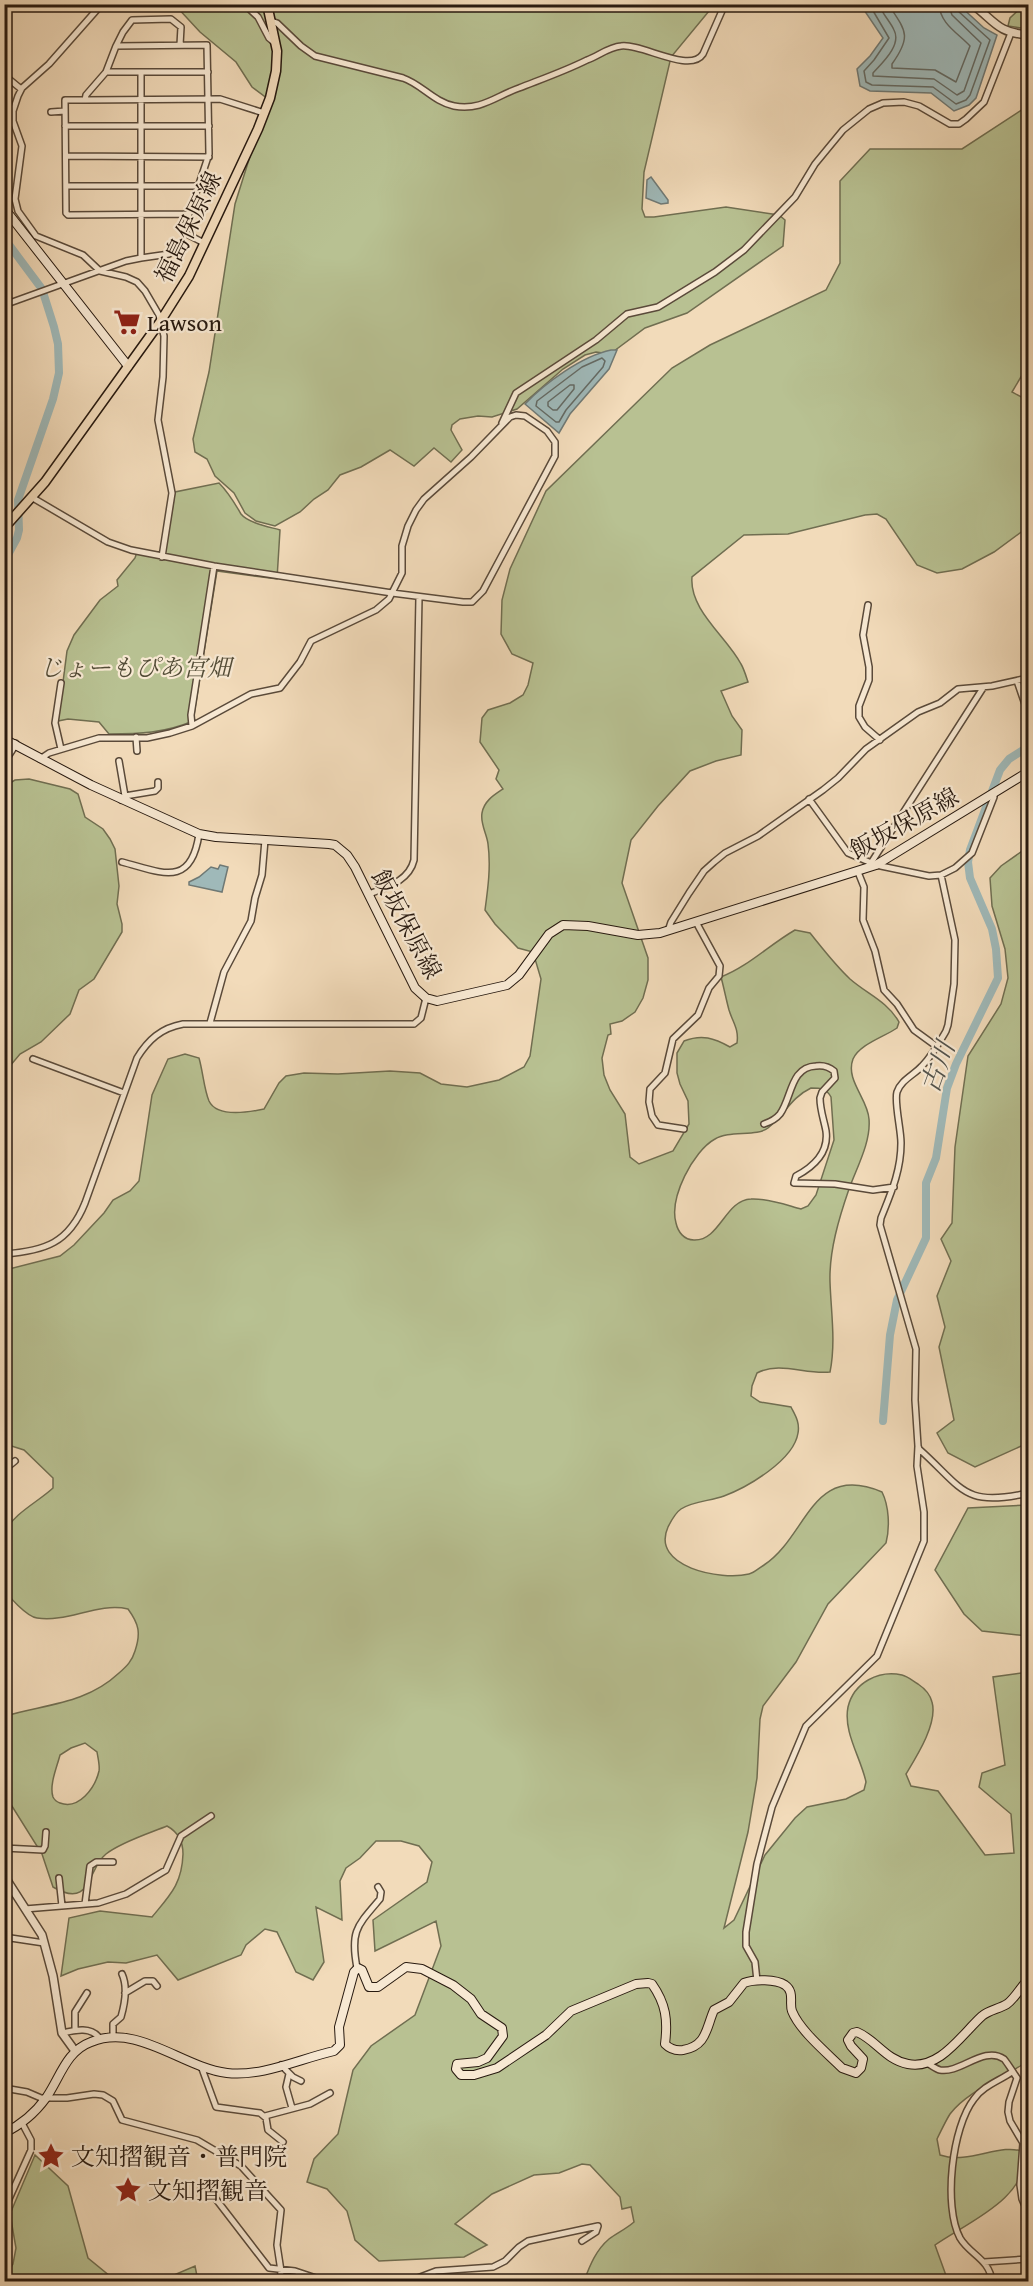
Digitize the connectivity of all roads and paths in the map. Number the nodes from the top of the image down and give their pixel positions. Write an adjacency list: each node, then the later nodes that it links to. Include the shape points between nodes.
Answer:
1 (102, 4): 16 (street, via 49,64)
2 (244, 4): 9 (street)
3 (267, 4): 6 (main road, 福島保原線)
4 (725, 4): 6 (street, via 697,60 681,61 621,46 472,107 449,104 403,78 315,56)
5 (972, 4): 7 (street, via 998,28)
6 (271, 21): 9 (main road, 福島保原線)
7 (1011, 33): 8 (street); 44 (street, via 984,102 966,119 950,124 904,102 883,103 869,109 843,130 795,197 744,250 658,307 627,314 596,340 516,393)
8 (1029, 35)
9 (276, 43): 22 (main road, 福島保原線, via 274,79)
10 (180, 45): 11 (street); 11 (street, via 181,27 171,19 132,20); 14 (street, via 207,45)
11 (116, 46): 12 (street)
12 (105, 72): 13 (street); 19 (street)
13 (141, 72): 14 (street); 17 (street)
14 (208, 72): 18 (street)
15 (6, 78): 16 (street)
16 (21, 89): 32 (street, via 13,111 22,146)
17 (141, 99): 18 (street); 19 (street); 25 (street)
18 (209, 99): 22 (street); 24 (street)
19 (85, 100): 20 (street, via 65,100)
20 (65, 111): 21 (street); 23 (street)
21 (51, 112)
22 (264, 113): 36 (main road, 福島保原線)
23 (65, 126): 25 (street); 26 (street)
24 (209, 126): 25 (street); 28 (street)
25 (141, 127): 27 (street)
26 (66, 156): 27 (street); 30 (street)
27 (141, 156): 28 (street); 29 (street)
28 (209, 157): 31 (street)
29 (141, 185): 30 (street); 31 (street); 34 (street)
30 (66, 186): 34 (street, via 68,215)
31 (198, 186): 35 (street)
32 (16, 204): 33 (street); 39 (street, via 36,236 83,255)
33 (6, 209): 40 (main road)
34 (141, 214): 35 (street); 38 (street)
35 (189, 214): 36 (street, via 183,232)
36 (204, 243): 42 (main road, 福島保原線)
37 (169, 255): 38 (street)
38 (141, 258): 39 (street)
39 (100, 271): 40 (street); 42 (street, via 137,282 148,295)
40 (63, 284): 41 (street); 43 (main road)
41 (4, 305)
42 (160, 322): 43 (main road, 福島保原線); 48 (street, via 164,346 158,420 172,494)
43 (128, 366): 46 (main road, 福島保原線)
44 (500, 427): 50 (street, via 416,510 402,546 402,573); 51 (street, via 513,416 528,418 551,435 555,456 480,595 469,603)
45 (6, 440): 47 (street)
46 (33, 498): 47 (main road, 福島保原線); 48 (street, via 114,545)
47 (9, 524)
48 (162, 557): 49 (street)
49 (214, 566): 50 (street); 58 (street)
50 (392, 593): 51 (street); 58 (street, via 376,610 311,641 280,688 251,694)
51 (419, 597): 79 (street, via 414,860 405,877)
52 (868, 604): 61 (street, via 864,635 869,680 859,717)
53 (1029, 678): 54 (street)
54 (1017, 681): 56 (street); 57 (street)
55 (61, 683): 63 (street, via 55,723)
56 (983, 688): 61 (street, via 953,691); 76 (street)
57 (1029, 713)
58 (192, 726): 59 (street, via 163,735)
59 (136, 737): 63 (street, via 99,738); 64 (street)
60 (4, 738): 62 (main road, 飯坂保原線)
61 (880, 740): 72 (street)
62 (15, 744): 65 (main road, 飯坂保原線); 66 (street)
63 (61, 749): 65 (street)
64 (136, 751)
65 (40, 759): 71 (main road, 飯坂保原線)
66 (4, 761)
67 (119, 761): 71 (street)
68 (1029, 772): 70 (main road, 飯坂保原線)
69 (158, 782): 71 (street, via 155,791)
70 (994, 794): 76 (main road, 飯坂保原線); 78 (street, via 972,853 961,865)
71 (123, 798): 73 (main road, 飯坂保原線)
72 (809, 799): 76 (street, via 848,853); 81 (street, via 709,866)
73 (199, 834): 74 (main road, 飯坂保原線); 75 (street, via 195,856 178,871 166,873)
74 (265, 840): 79 (main road, 飯坂保原線, via 335,845 347,855); 83 (street, via 262,875 251,921 224,972)
75 (122, 862)
76 (874, 864): 77 (main road, 飯坂保原線); 78 (street, via 920,876)
77 (858, 872): 80 (main road, 飯坂保原線); 84 (street, via 864,887 864,920 884,990 914,1030)
78 (941, 875): 84 (street, via 954,932 955,979 946,1031)
79 (369, 894): 82 (main road, 飯坂保原線, via 415,988)
80 (696, 922): 81 (main road, 飯坂保原線); 88 (street, via 720,973 707,991 698,1015 676,1035 669,1049 667,1070 649,1092 654,1121 660,1126)
81 (668, 931): 82 (main road, 飯坂保原線, via 638,935 563,925 544,940 507,985 447,1000)
82 (426, 998): 83 (street, via 421,1018 414,1024)
83 (210, 1023): 86 (street, via 172,1026 153,1037 137,1059)
84 (936, 1046): 89 (street, via 897,1093 901,1143)
85 (33, 1059): 86 (street)
86 (124, 1093): 90 (street, via 82,1209 72,1226 39,1250)
87 (764, 1124): 89 (street, via 782,1113 799,1074 812,1066 831,1068 835,1078 820,1098 826,1143 817,1161 796,1176 794,1183 873,1190)
88 (684, 1128)
89 (894, 1187): 91 (street, via 880,1229 915,1343)
90 (4, 1254)
91 (918, 1446): 94 (street, via 957,1486 971,1494 988,1499); 109 (street, via 916,1466 924,1512 924,1540 911,1575 877,1656 806,1726 772,1807 757,1864 746,1932)
92 (15, 1461): 93 (street)
93 (4, 1470)
94 (1029, 1493)
95 (211, 1816): 102 (street, via 181,1836 166,1870 126,1894)
96 (46, 1832): 97 (street, via 43,1850)
97 (4, 1848)
98 (113, 1862): 102 (street, via 90,1866)
99 (4, 1870): 104 (street)
100 (58, 1878): 103 (street)
101 (378, 1887): 107 (street, via 380,1899 354,1932)
102 (85, 1904): 103 (street)
103 (62, 1906): 104 (street)
104 (26, 1910): 106 (street)
105 (4, 1937): 106 (street)
106 (44, 1943): 115 (street)
107 (357, 1968): 109 (main road, via 373,1988 406,1967 422,1969 460,1991 481,2014 502,2028 503,2036 487,2058 458,2064 456,2070 461,2075 496,2068 546,2035 571,2010 642,1983 652,1984 665,2006 665,2044 679,2050 691,2048 701,2043 714,2010 729,2002 744,1983); 120 (main road, via 341,2016 338,2048)
108 (122, 1974): 112 (street)
109 (756, 1981): 119 (main road, via 786,1986 792,1994 792,2011 804,2029 848,2072 856,2073 861,2068 863,2059 848,2040 857,2032 894,2059 907,2064)
110 (1029, 1982): 119 (main road, via 1009,2002 988,2012 959,2041)
111 (157, 1986): 112 (street, via 146,1980)
112 (125, 1993): 116 (street, via 122,2017 112,2026)
113 (87, 1994): 114 (street, via 75,2012)
114 (75, 2030): 115 (street); 117 (street, via 89,2031)
115 (62, 2033): 118 (street)
116 (113, 2037): 117 (main road); 121 (main road, via 138,2040)
117 (100, 2039): 118 (main road)
118 (75, 2052): 127 (main road)
119 (927, 2063): 122 (street, via 940,2070 951,2070 976,2059 1000,2057)
120 (281, 2065): 121 (main road, via 244,2074); 123 (street)
121 (201, 2066): 129 (street, via 216,2107 251,2110)
122 (1012, 2072): 135 (street, via 1017,2078 1008,2112 1023,2143 1020,2185); 138 (street, via 974,2098 956,2143 952,2169 956,2226 962,2241)
123 (289, 2074): 124 (street); 128 (street, via 286,2087)
124 (301, 2081)
125 (4, 2088): 127 (street)
126 (330, 2093): 128 (street)
127 (46, 2097): 130 (main road); 139 (street, via 106,2096 113,2101 122,2120 191,2138 241,2166 280,2210 277,2245)
128 (292, 2108): 129 (street)
129 (265, 2116): 132 (street, via 267,2129)
130 (22, 2123): 131 (main road); 134 (street, via 31,2140 31,2150)
131 (4, 2133)
132 (283, 2142)
133 (200, 2191): 139 (street, via 212,2194 268,2268)
134 (4, 2210)
135 (1028, 2212)
136 (582, 2241): 142 (street, via 596,2232 598,2226 528,2241 493,2267 436,2271)
137 (1029, 2259): 138 (street)
138 (984, 2262): 143 (street)
139 (281, 2271): 140 (street); 141 (street, via 295,2271)
140 (280, 2282)
141 (328, 2282)
142 (407, 2282)
143 (992, 2282)

